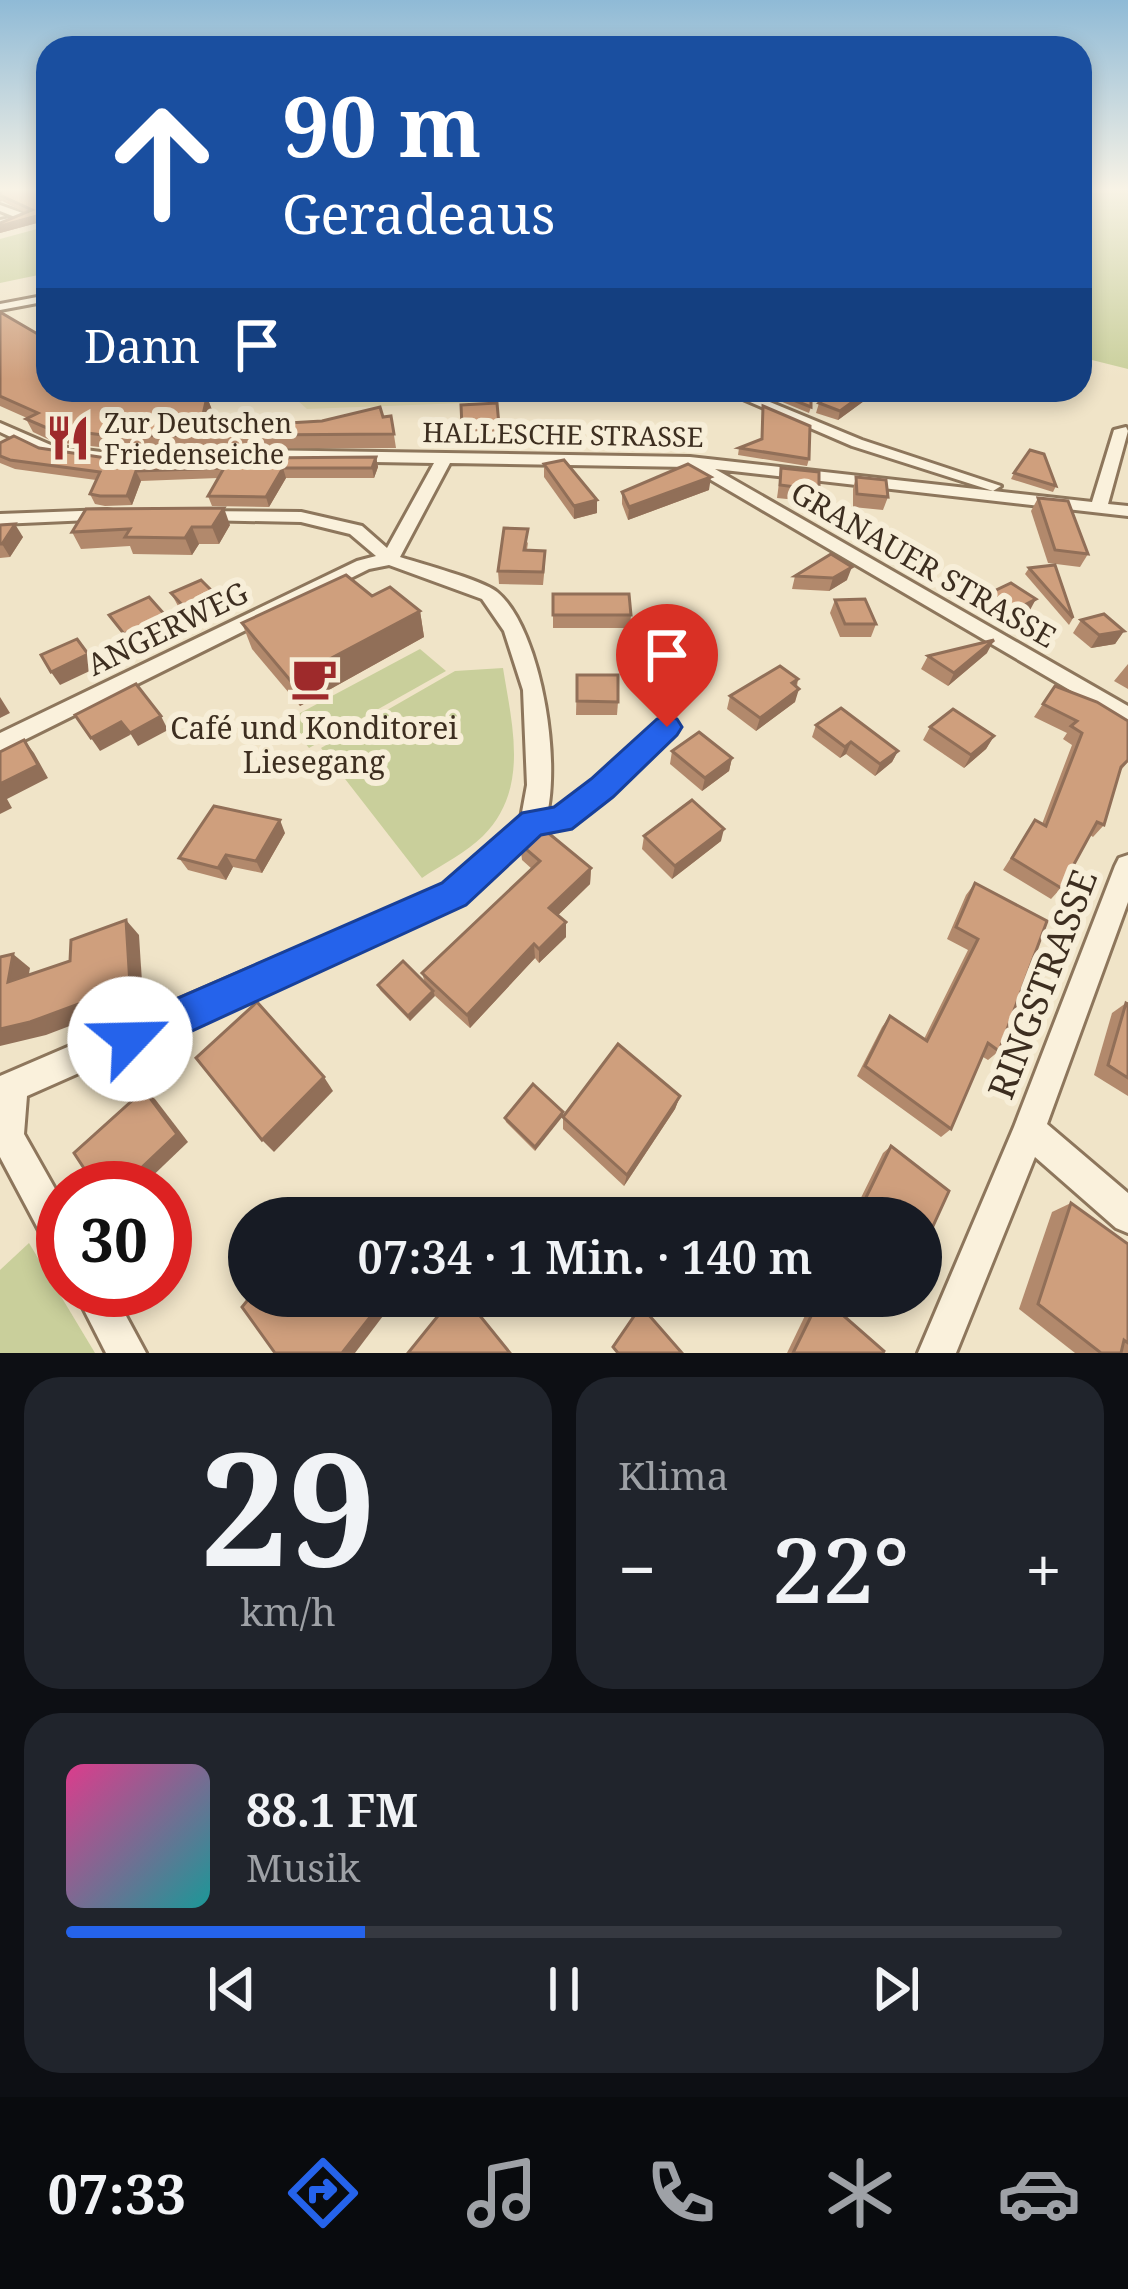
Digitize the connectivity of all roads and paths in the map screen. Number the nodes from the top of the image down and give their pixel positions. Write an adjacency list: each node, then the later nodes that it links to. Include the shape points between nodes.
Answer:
1 (36, 300): 2 (street)
2 (0, 307)
3 (758, 402): 8 (street)
4 (0, 427): 6 (street, HALLESCHE STRASSE, via 50,450 117,459)
5 (1121, 430): 9 (street)
6 (444, 458): 7 (street, HALLESCHE STRASSE); 14 (street)
7 (690, 462): 8 (street, HALLESCHE STRASSE); 15 (street, GRANAUER STRASSE)
8 (1009, 496): 9 (street, HALLESCHE STRASSE)
9 (1099, 507): 10 (street, HALLESCHE STRASSE)
10 (1128, 511)
11 (184, 514): 14 (street, via 301,518 356,530)
12 (118, 515): 13 (street)
13 (0, 519)
14 (390, 559): 17 (street, ANGERWEG, via 363,565); 18 (street, via 489,595 514,630 539,729)
15 (1128, 716)
16 (667, 727): 18 (lane, via 561,820)
17 (0, 743)
18 (533, 823): 20 (street, via 454,894)
19 (1128, 866): 21 (street, RINGSTRASSE)
20 (6, 1091): 22 (street, via 7,1137)
21 (1029, 1130): 23 (street, RINGSTRASSE); 26 (street, RINGSTRASSE)
22 (36, 1189)
23 (1128, 1216)
24 (107, 1317): 25 (street)
25 (127, 1353)
26 (938, 1353)

